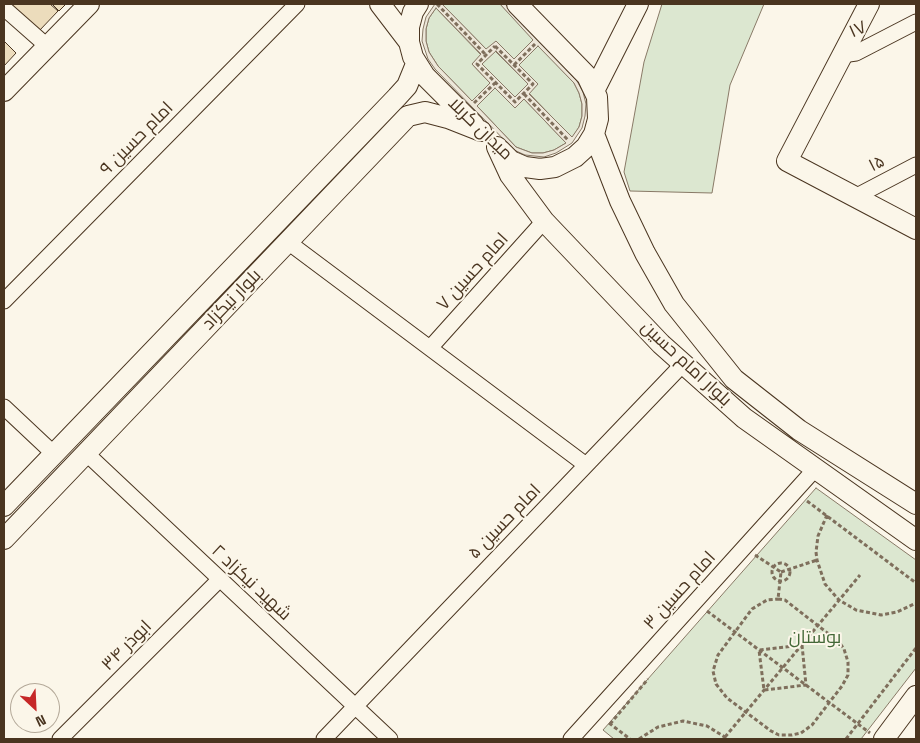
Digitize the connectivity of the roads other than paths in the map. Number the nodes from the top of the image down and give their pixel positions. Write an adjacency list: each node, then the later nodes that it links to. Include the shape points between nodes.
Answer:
1 (89, 4): 11 (main road)
2 (297, 4): 24 (street, امام حسین ۹)
3 (380, 4): 10 (main road)
4 (418, 4): 10 (main road, میدان کربلا, via 409,27)
5 (518, 4): 14 (main road, میدان کربلا, via 587,76)
6 (638, 4): 14 (main road)
7 (869, 4): 12 (main road)
8 (4, 8): 11 (street)
9 (916, 22): 12 (street, ۱۷, via 856,53)
10 (409, 42): 13 (main road, میدان کربلا)
11 (47, 46): 15 (main road)
12 (842, 55): 20 (main road, via 787,161)
13 (416, 64): 16 (main road, میدان کربلا); 29 (main road, بلوار نیکزاد, via 407,86 397,97)
14 (595, 90): 17 (main road, میدان کربلا, via 599,112)
15 (4, 91)
16 (480, 131): 18 (main road, میدان کربلا); 23 (main road, بلوار نیکزاد, via 425,112 408,116)
17 (594, 134): 18 (main road, میدان کربلا, via 581,152 562,165 540,169 511,161); 32 (main road, بلوار امام حسین, via 620,201 674,304 734,379 799,430)
18 (497, 147): 21 (main road, بلوار امام حسین, via 510,175)
19 (916, 165): 20 (street, ۱۵)
20 (855, 197): 22 (main road)
21 (544, 221): 25 (street, امام حسین ۷); 26 (main road, بلوار امام حسین)
22 (916, 229)
23 (288, 242): 25 (street); 28 (main road, بلوار نیکزاد)
24 (4, 301)
25 (430, 348): 30 (street)
26 (683, 364): 30 (street, امام حسین ۵); 31 (main road, بلوار امام حسین, via 744,418)
27 (4, 407): 29 (street)
28 (86, 453): 34 (main road, بلوار نیکزاد); 36 (street, شهید نیکزاد ۲)
29 (54, 454): 33 (main road, بلوار نیکزاد)
30 (586, 465): 38 (street, امام حسین ۵)
31 (816, 468): 35 (main road, بلوار امام حسین); 43 (street, امام حسین ۳)
32 (916, 504)
33 (4, 506)
34 (4, 540)
35 (916, 540)
36 (220, 579): 38 (street, شهید نیکزاد ۲); 40 (street, ابوذر ۳۴)
37 (916, 696): 39 (main road)
38 (355, 706): 41 (street, امام حسین ۵); 42 (street, شهید نیکزاد ۲)
39 (878, 737)
40 (60, 739)
41 (324, 739)
42 (390, 739)
43 (571, 739)

